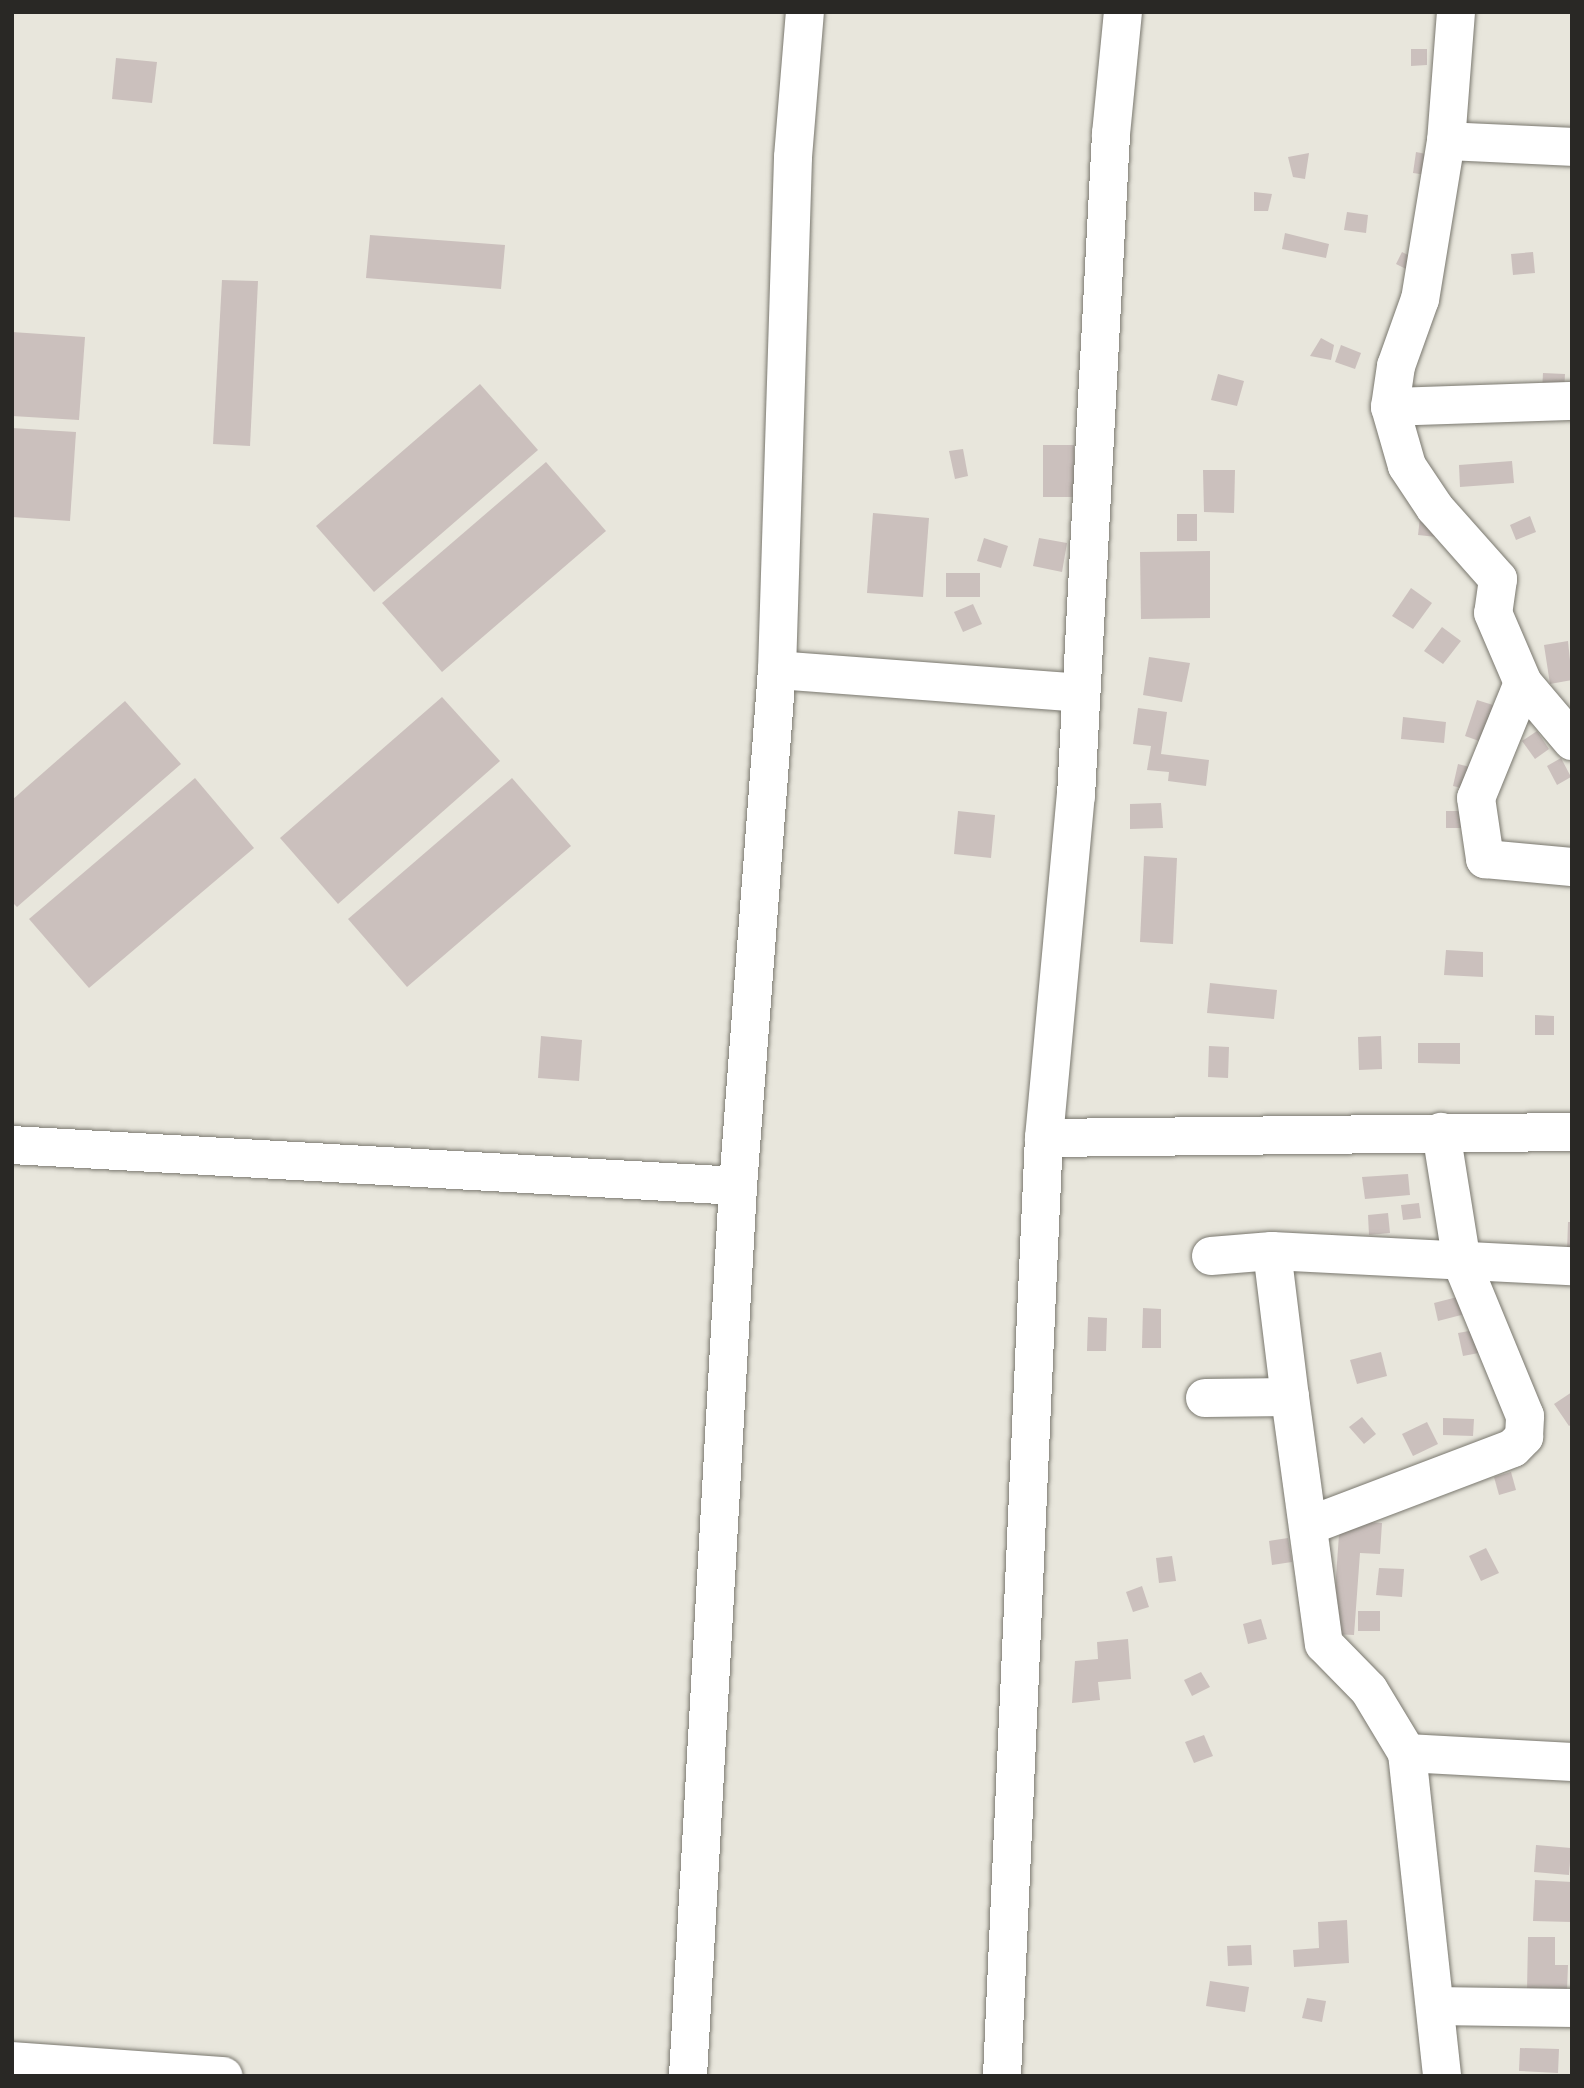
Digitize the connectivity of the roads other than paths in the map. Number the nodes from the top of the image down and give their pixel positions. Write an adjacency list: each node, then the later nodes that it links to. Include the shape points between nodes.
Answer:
1 (805, 12): 8 (street, via 793,157)
2 (1123, 12): 10 (street, via 1111,134)
3 (1456, 12): 4 (street)
4 (1446, 141): 5 (street); 7 (street, via 1420,299 1396,366)
5 (1572, 147)
6 (1572, 401): 7 (street)
7 (1390, 407): 9 (street, via 1407,466 1435,508 1498,579 1493,613)
8 (777, 670): 10 (street); 17 (street)
9 (1523, 683): 11 (street); 12 (street, via 1476,798 1485,859)
10 (1080, 693): 15 (street)
11 (1572, 741)
12 (1572, 867)
13 (1441, 1132): 14 (street); 15 (street); 20 (street)
14 (1572, 1132)
15 (1044, 1138): 32 (street)
16 (12, 1145): 17 (street)
17 (738, 1186): 31 (street)
18 (1272, 1251): 19 (street); 20 (street); 22 (street)
19 (1211, 1256)
20 (1462, 1263): 21 (street); 24 (street, via 1525,1416 1524,1437 1513,1448)
21 (1572, 1266)
22 (1290, 1397): 23 (street); 24 (street)
23 (1205, 1398)
24 (1308, 1526): 25 (street, via 1324,1644 1369,1690)
25 (1407, 1753): 26 (street); 27 (street)
26 (1572, 1762)
27 (1436, 2006): 28 (street); 33 (street)
28 (1572, 2008)
29 (17, 2066): 30 (street)
30 (223, 2076)
31 (688, 2076)
32 (1002, 2076)
33 (1442, 2076)

